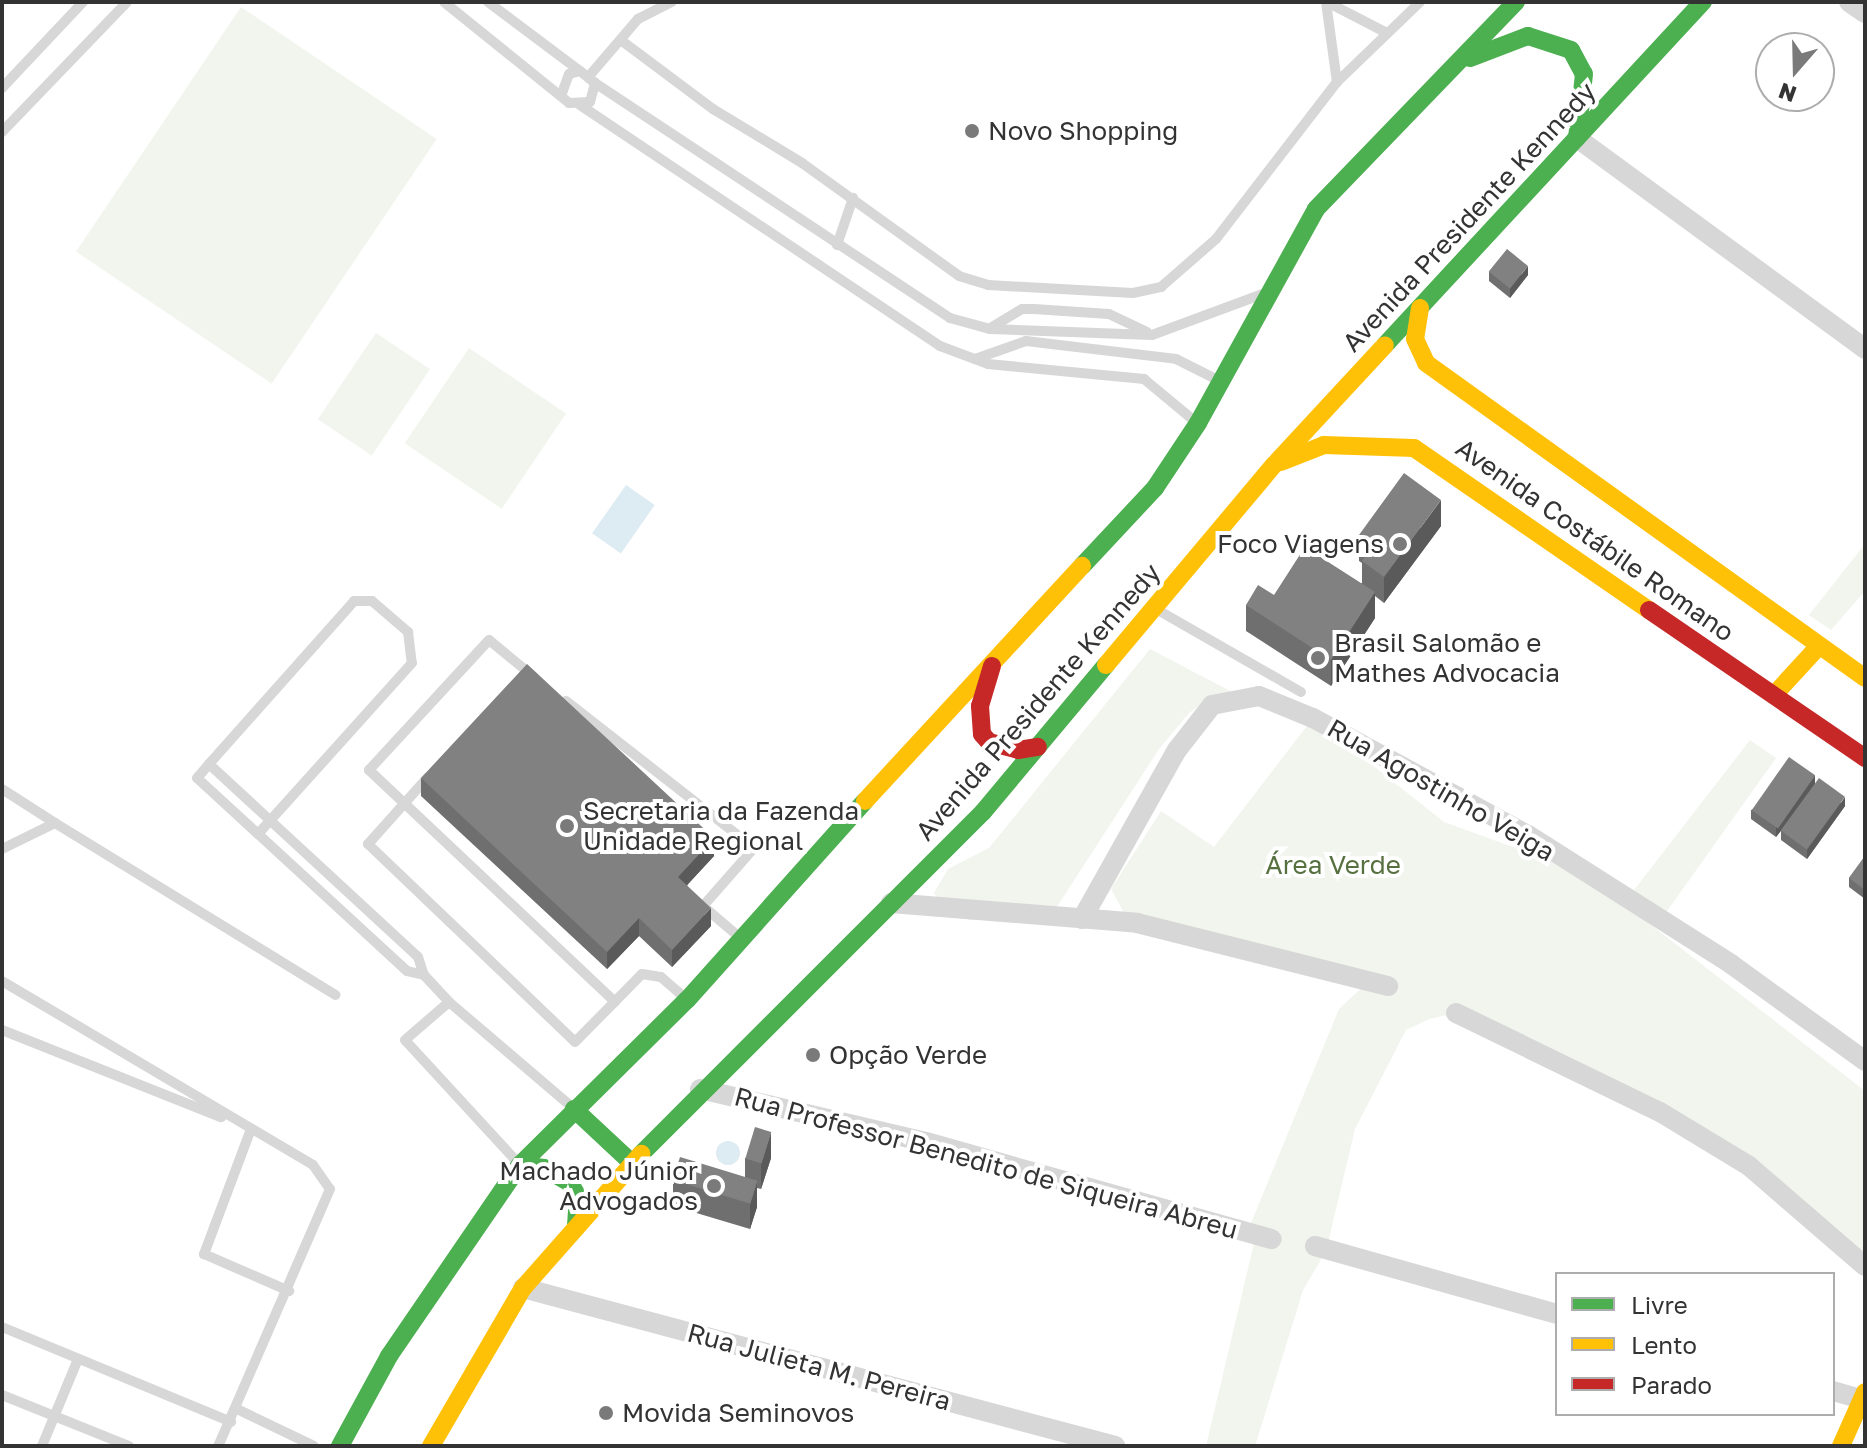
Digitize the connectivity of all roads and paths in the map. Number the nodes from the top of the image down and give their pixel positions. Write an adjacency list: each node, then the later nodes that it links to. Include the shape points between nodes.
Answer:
1 (83, 2): 17 (lane)
2 (127, 2): 20 (lane)
3 (444, 2): 18 (lane)
4 (488, 2): 15 (lane)
5 (672, 2): 13 (lane, via 638,19)
6 (1326, 2): 12 (lane); 16 (lane)
7 (1420, 2): 12 (lane)
8 (1516, 2): 14 (main road, Avenida Presidente Kennedy)
9 (1703, 2): 21 (main road, Avenida Presidente Kennedy)
10 (1849, 2): 11 (street)
11 (1865, 13)
12 (1387, 33): 16 (lane)
13 (622, 41): 15 (lane); 22 (lane, via 713,109)
14 (1464, 60): 21 (main road, via 1528,36 1571,50 1584,74); 24 (main road, Avenida Presidente Kennedy, via 1316,209)
15 (588, 76): 18 (lane, via 569,74); 19 (lane, via 595,93); 23 (lane)
16 (1337, 82): 22 (lane, via 1216,239 1185,269 1147,291 988,285 935,262)
17 (2, 88)
18 (562, 93): 19 (lane, via 569,103)
19 (580, 105): 29 (lane, via 940,346)
20 (2, 132)
21 (1577, 138): 25 (main road, Avenida Presidente Kennedy); 28 (street)
22 (853, 198): 23 (lane)
23 (837, 245): 26 (lane, via 950,318)
24 (1268, 291): 27 (lane); 30 (main road, Avenida Presidente Kennedy)
25 (1420, 308): 32 (main road, Avenida Presidente Kennedy); 34 (main road, Avenida Costábile Romano, via 1415,339 1426,363)
26 (990, 329): 27 (lane); 27 (lane, via 1022,309 1034,309 1109,314)
27 (1152, 335)
28 (1865, 349)
29 (975, 359): 30 (lane, via 1026,341 1176,359); 31 (lane, via 1039,371 1144,379)
30 (1221, 381): 31 (main road, Avenida Presidente Kennedy)
31 (1198, 423): 35 (main road, Avenida Presidente Kennedy, via 1155,488)
32 (1274, 465): 33 (main road, Avenida Presidente Kennedy); 41 (main road, Avenida Costábile Romano, via 1324,445 1414,448)
33 (1155, 608): 40 (lane); 43 (main road, Avenida Presidente Kennedy)
34 (1818, 647): 37 (main road, Avenida Costábile Romano); 41 (main road)
35 (994, 659): 43 (main road, via 980,706 982,734 989,742 1018,750); 55 (main road, Avenida Presidente Kennedy)
36 (524, 669): 38 (lane); 39 (lane); 48 (lane, via 489,640 369,770)
37 (1865, 678)
38 (514, 680)
39 (548, 687)
40 (1301, 692)
41 (1774, 695): 44 (main road, Avenida Costábile Romano)
42 (560, 697): 55 (lane, via 754,848 703,906)
43 (1038, 747): 53 (main road, Avenida Presidente Kennedy, via 983,812)
44 (1865, 758)
45 (209, 764): 49 (lane); 49 (lane, via 341,611 354,601 372,601 395,616 408,632 412,663); 51 (lane, via 197,778)
46 (434, 770): 48 (lane)
47 (2, 789): 50 (lane)
48 (404, 804): 62 (lane); 62 (lane, via 368,844 575,1042)
49 (272, 821): 51 (lane); 56 (lane, via 418,957)
50 (55, 823): 52 (lane); 59 (lane)
51 (258, 834): 56 (lane, via 407,971)
52 (2, 849)
53 (891, 903): 54 (street); 66 (main road, Avenida Presidente Kennedy)
54 (1082, 919): 58 (street, via 1137,923); 65 (street, Rua Agostinho Veiga, via 1177,750 1212,705 1259,696 1313,718 1528,835 1731,964)
55 (742, 940): 60 (main road, Avenida Presidente Kennedy)
56 (424, 975): 61 (lane)
57 (2, 981): 68 (lane)
58 (1388, 986)
59 (336, 995)
60 (687, 1000): 62 (lane, via 661,977 642,974); 67 (main road, Avenida Presidente Kennedy)
61 (449, 1002): 67 (lane); 70 (lane, via 405,1040)
62 (615, 1002)
63 (1456, 1013): 74 (street, via 1660,1112 1736,1159)
64 (2, 1030): 68 (lane)
65 (1865, 1061)
66 (700, 1089): 69 (main road, Avenida Presidente Kennedy); 72 (street, Rua Professor Benedito de Siqueira Abreu, via 926,1142)
67 (574, 1109): 69 (main road); 70 (main road, Avenida Presidente Kennedy)
68 (254, 1130): 76 (lane, via 313,1165 330,1189); 76 (lane, via 204,1254)
69 (632, 1163): 71 (main road, Avenida Presidente Kennedy)
70 (520, 1165): 71 (main road, via 544,1168 570,1183 578,1197); 91 (main road, Avenida Presidente Kennedy, via 389,1356)
71 (576, 1228): 75 (main road, Avenida Presidente Kennedy)
72 (1272, 1239)
73 (1315, 1246): 77 (street)
74 (1865, 1266)
75 (523, 1288): 86 (main road, Avenida Presidente Kennedy); 92 (street, Rua Julieta M. Pereira)
76 (289, 1291): 83 (lane)
77 (1555, 1313)
78 (2, 1327): 79 (lane)
79 (78, 1359): 84 (lane); 85 (lane)
80 (1835, 1391): 82 (street)
81 (2, 1395): 84 (lane)
82 (1863, 1396): 93 (main road)
83 (237, 1409): 85 (lane); 90 (lane)
84 (55, 1416): 87 (lane); 88 (lane)
85 (231, 1422): 89 (lane)
86 (435, 1443)
87 (121, 1445)
88 (42, 1446)
89 (218, 1446)
90 (314, 1446)
91 (340, 1446)
92 (1115, 1446)
93 (1841, 1446)

